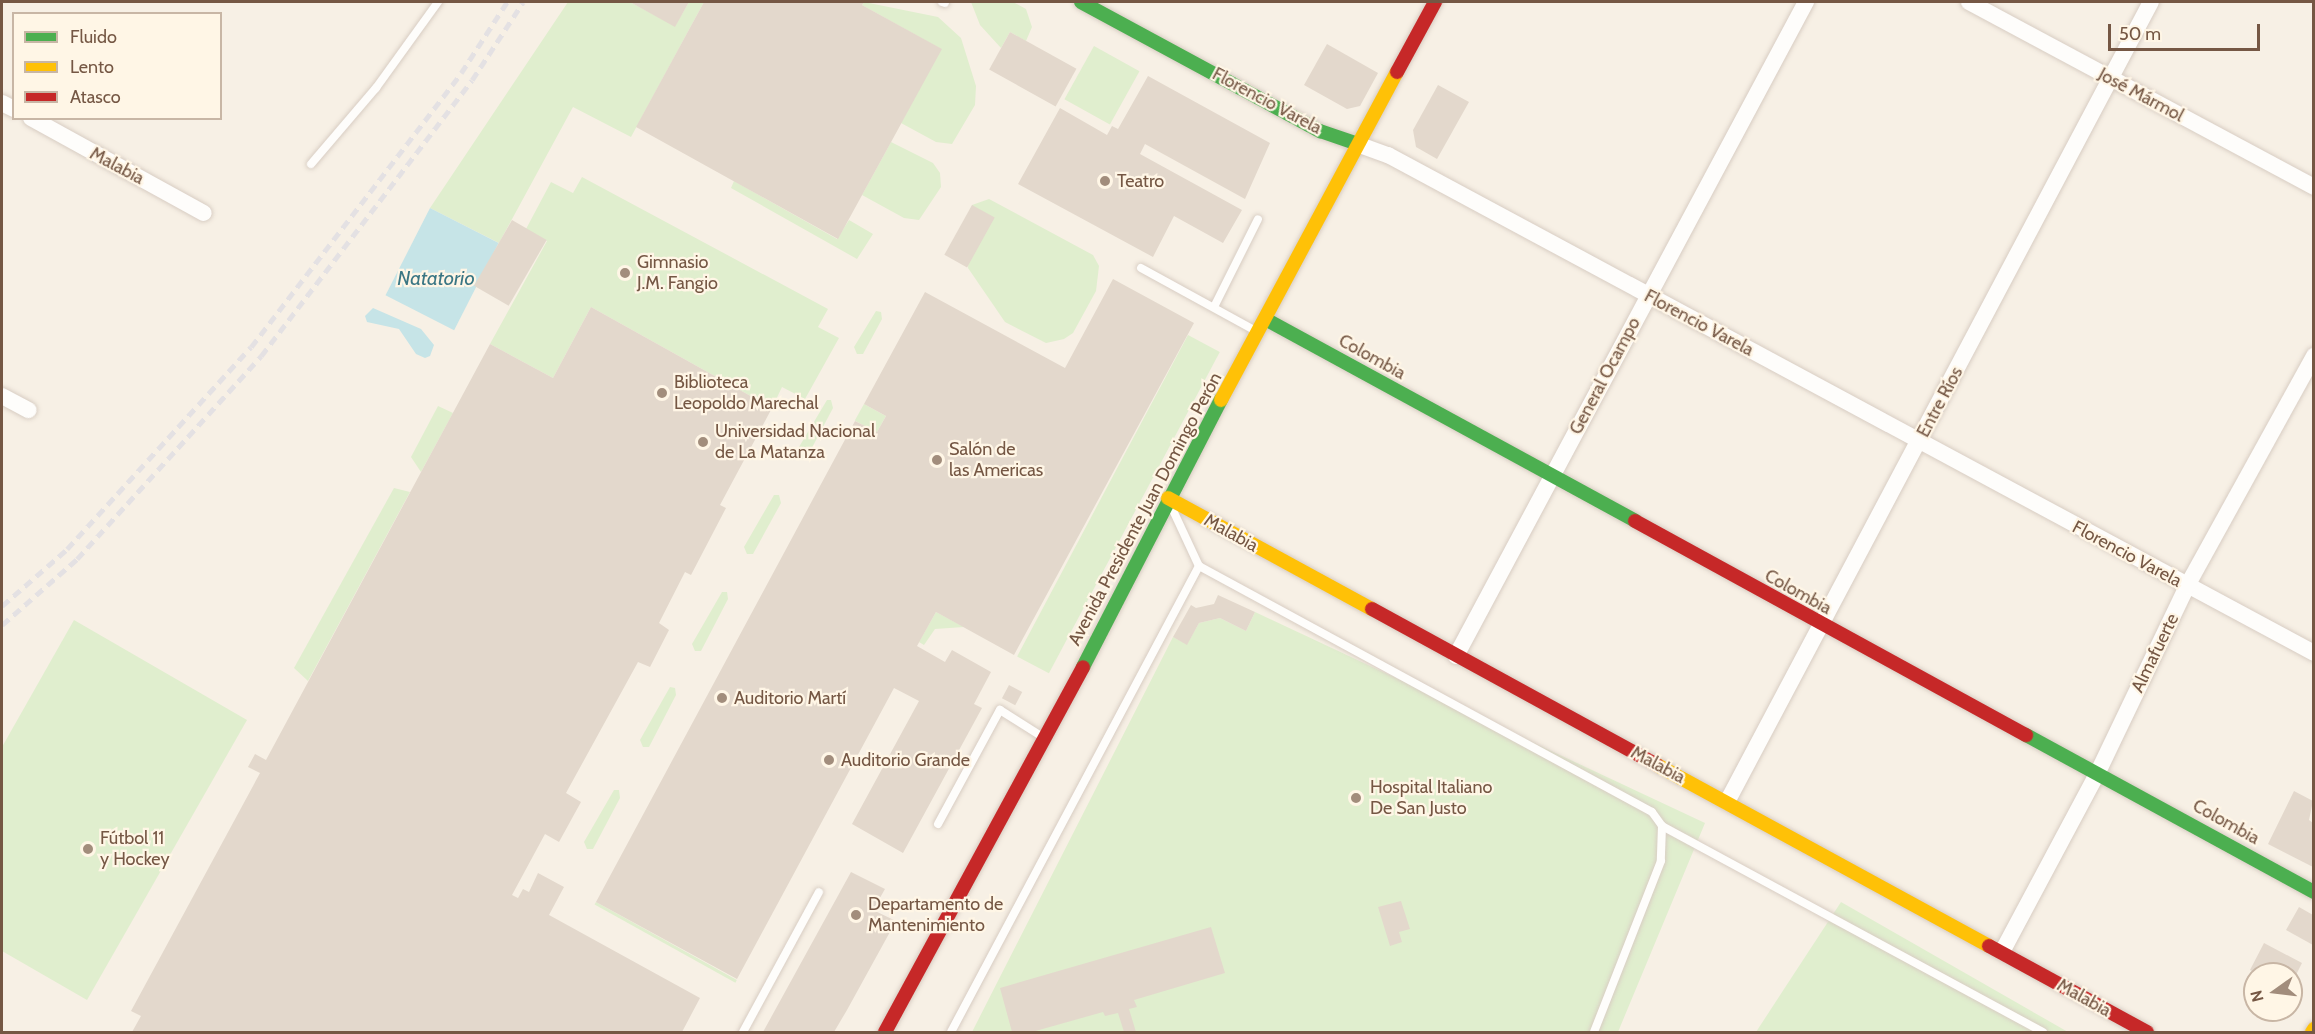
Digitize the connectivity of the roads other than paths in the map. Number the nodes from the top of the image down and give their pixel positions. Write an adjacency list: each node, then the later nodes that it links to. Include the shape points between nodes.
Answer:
1 (438, 2): 10 (lane, via 376,88)
2 (1081, 2): 9 (street, Florencio Varela, via 1320,130)
3 (1435, 2): 9 (street, Avenida Presidente Juan Domingo Perón)
4 (1806, 2): 15 (street, General Ocampo)
5 (1969, 2): 7 (street, José Mármol)
6 (2151, 2): 7 (street, Entre Ríos)
7 (2110, 78): 11 (street, José Mármol); 22 (street, Entre Ríos)
8 (35, 120): 12 (street, Malabia)
9 (1357, 144): 15 (street, Florencio Varela, via 1388,155); 17 (street, Avenida Presidente Juan Domingo Perón)
10 (311, 165)
11 (2313, 187)
12 (204, 213)
13 (1258, 219): 16 (lane)
14 (1140, 268): 16 (lane)
15 (1648, 295): 22 (street, Florencio Varela); 23 (street, General Ocampo)
16 (1214, 307): 18 (lane)
17 (1267, 320): 18 (street, Avenida Presidente Juan Domingo Perón); 23 (street, Colombia)
18 (1259, 333): 24 (street, Avenida Presidente Juan Domingo Perón)
19 (2313, 356): 26 (street, Almafuerte)
20 (2, 396): 21 (street)
21 (28, 410)
22 (1919, 442): 26 (street, Florencio Varela); 27 (street, Entre Ríos)
23 (1551, 476): 27 (street, Colombia); 29 (street, General Ocampo)
24 (1168, 498): 25 (lane); 29 (street, Malabia); 30 (street, Avenida Presidente Juan Domingo Perón)
25 (1198, 566): 34 (lane, via 1652,812); 40 (lane)
26 (2187, 586): 28 (street, Florencio Varela); 31 (street, Almafuerte)
27 (1821, 626): 31 (street, Colombia); 32 (street, Entre Ríos)
28 (2313, 653)
29 (1456, 656): 32 (street, Malabia)
30 (1047, 739): 33 (lane, via 1000,710); 39 (street, Avenida Presidente Juan Domingo Perón)
31 (2098, 772): 36 (street, Colombia); 37 (street, Almafuerte)
32 (1727, 802): 37 (street, Malabia)
33 (938, 824)
34 (1662, 826): 41 (lane, via 1661,861); 42 (lane)
35 (819, 892): 38 (lane)
36 (2313, 892)
37 (2002, 952): 43 (street, Malabia)
38 (743, 1032)
39 (885, 1032)
40 (951, 1032)
41 (1594, 1032)
42 (2043, 1032)
43 (2147, 1032)

